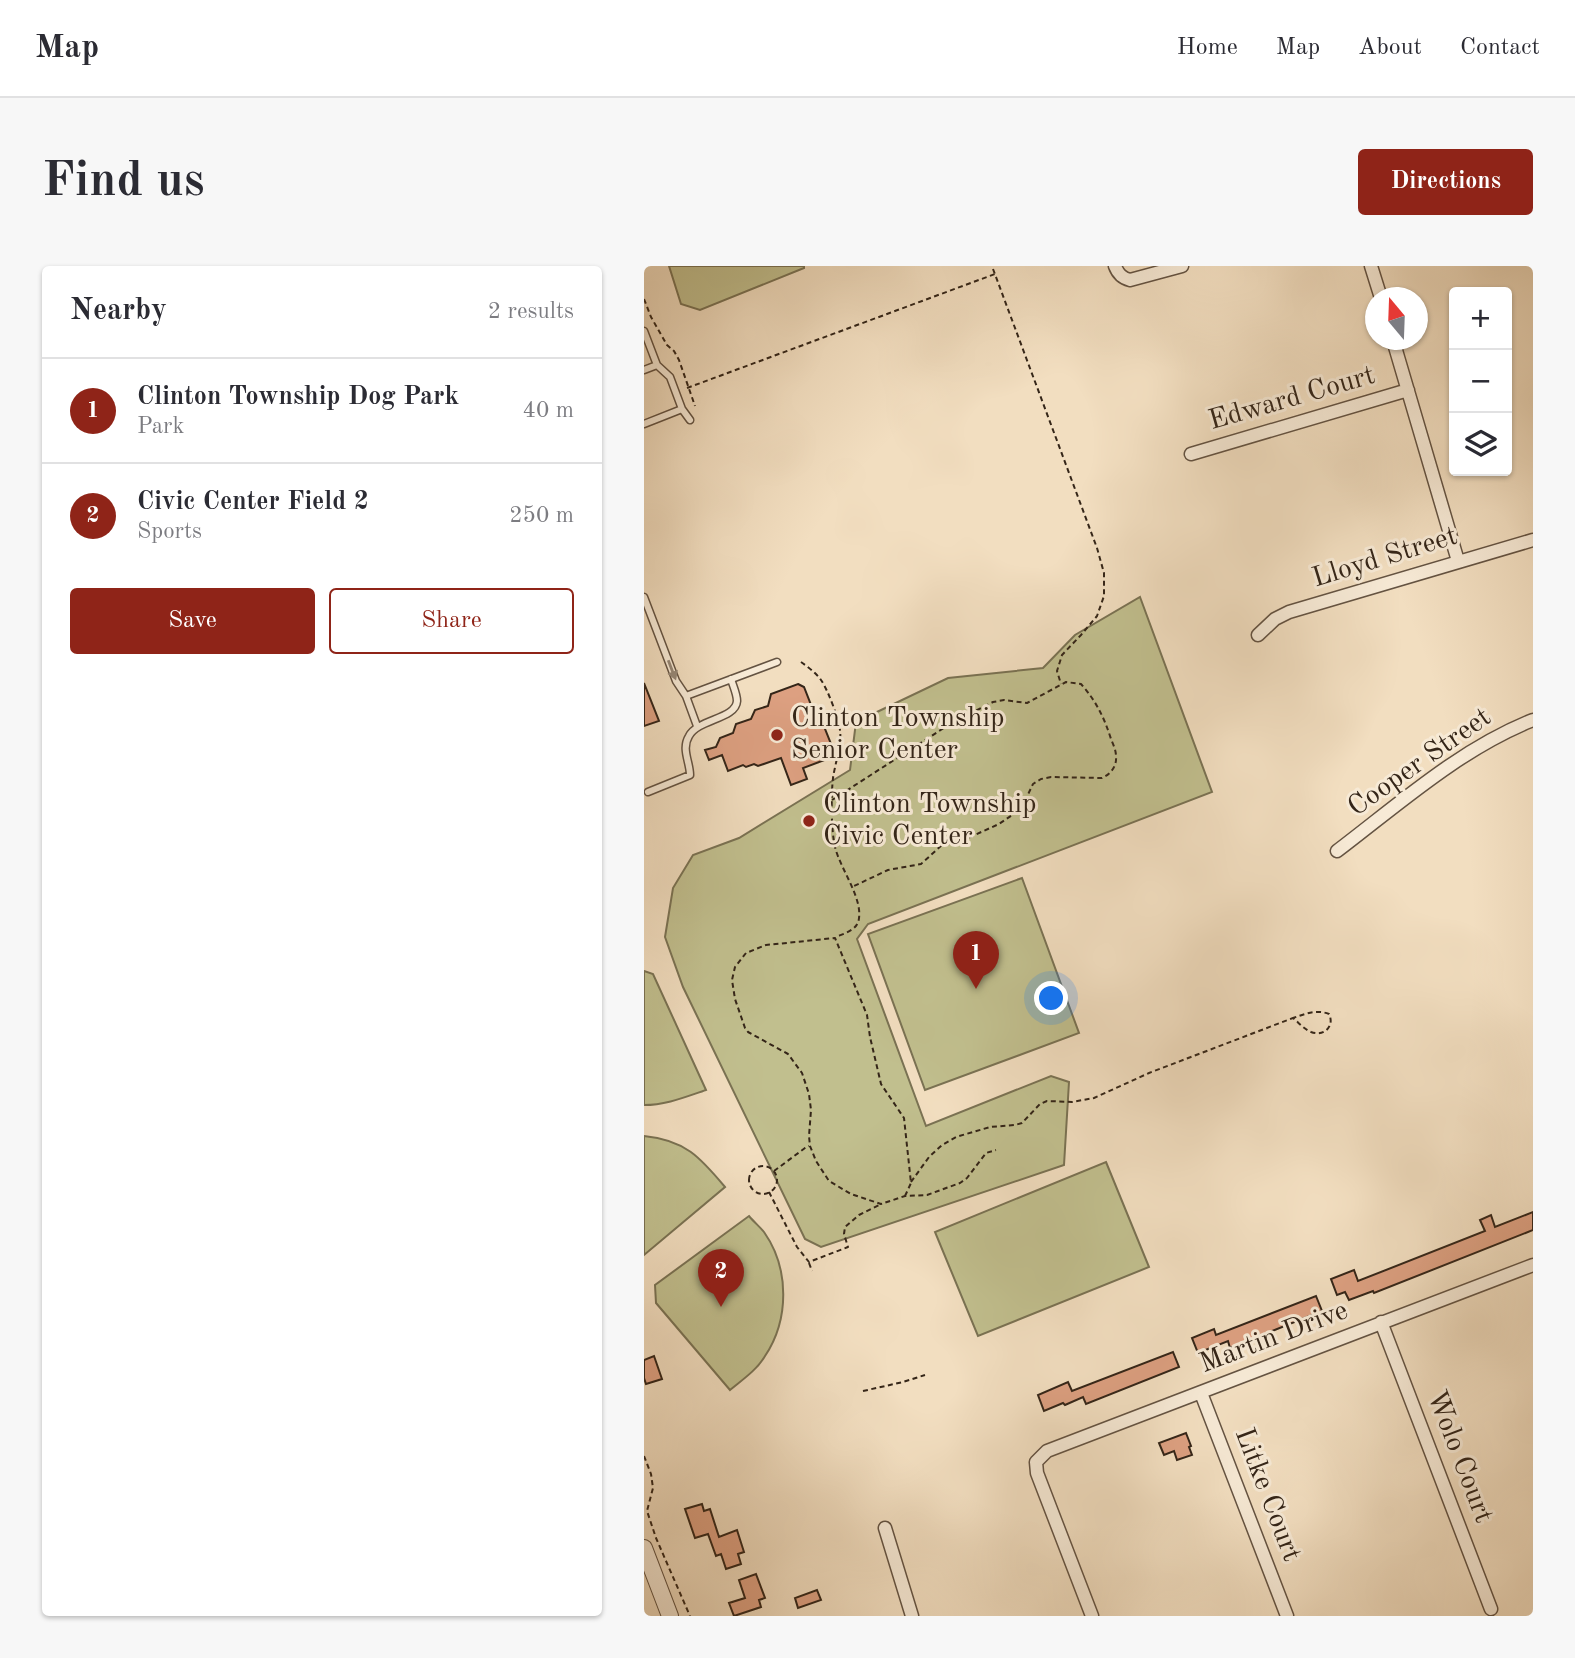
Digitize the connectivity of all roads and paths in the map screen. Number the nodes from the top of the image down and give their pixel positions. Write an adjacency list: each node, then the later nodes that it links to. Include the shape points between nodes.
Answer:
1 (1115, 266): 2 (street, via 1124,279 1136,280)
2 (1182, 266)
3 (1371, 266): 6 (street)
4 (993, 269): 5 (path)
5 (995, 274): 14 (path); 28 (path, via 1104,573 1104,596 1097,616 1062,654 1057,671)
6 (1378, 287)
7 (644, 299): 9 (path)
8 (644, 331): 12 (lane)
9 (667, 345): 10 (path); 14 (path, via 679,360)
10 (663, 347)
11 (1396, 350): 15 (street)
12 (657, 365): 13 (lane); 17 (lane, via 670,377)
13 (644, 370)
14 (687, 388): 16 (path)
15 (1408, 390): 20 (street, Edward Court); 22 (street)
16 (695, 406)
17 (681, 409): 18 (lane); 19 (lane)
18 (690, 420)
19 (644, 424)
20 (1191, 454)
21 (1533, 540): 22 (street, Lloyd Street)
22 (1458, 561): 24 (street, Lloyd Street, via 1289,612)
23 (644, 597): 29 (lane, one-way to 29)
24 (1258, 635)
25 (777, 662): 27 (lane)
26 (801, 662): 33 (path, via 822,681 841,732)
27 (731, 679): 29 (lane); 31 (lane, via 735,708)
28 (1062, 685): 33 (path, via 1027,703 993,702 950,724); 35 (path, via 1081,684 1104,718 1117,757 1109,775 1041,779 1033,784 1023,805 999,824 942,845 921,864 888,870)
29 (686, 696): 31 (lane)
30 (1533, 720): 34 (street, Cooper Street, via 1503,733 1421,786)
31 (697, 726): 32 (lane, via 686,745 690,775)
32 (648, 792)
33 (832, 800): 35 (path, via 835,847)
34 (1338, 851)
35 (852, 887): 36 (path, via 859,909 857,925)
36 (835, 938): 38 (path, via 766,945 746,953 735,967 733,980 745,1028 788,1054 802,1073 811,1110); 41 (path, via 867,1015 881,1084 904,1118)
37 (1293, 1018): 37 (path, via 1322,1011 1329,1014 1331,1025 1317,1033); 41 (path, via 1094,1098 1047,1101 1022,1123 956,1137 929,1157)
38 (810, 1146): 40 (path); 44 (path, via 829,1181)
39 (996, 1150): 43 (path, via 986,1153 960,1183 927,1195)
40 (774, 1172): 42 (path, via 776,1182); 42 (path, via 761,1166 749,1177 756,1192)
41 (911, 1183): 43 (path)
42 (769, 1192): 45 (path)
43 (905, 1196): 44 (path)
44 (881, 1204): 45 (path, via 845,1227 848,1247)
45 (808, 1262): 47 (path)
46 (1533, 1265): 48 (street, Martin Drive)
47 (812, 1270)
48 (1381, 1322): 51 (street, Martin Drive); 55 (street, Wolo Court)
49 (925, 1375): 50 (path)
50 (863, 1391)
51 (1201, 1393): 59 (street, Martin Drive, via 1046,1451 1036,1462); 60 (street, Litke Court)
52 (644, 1456): 57 (path, via 653,1488 647,1511)
53 (885, 1528): 58 (street)
54 (644, 1548): 56 (street)
55 (1491, 1609)
56 (670, 1616)
57 (690, 1616)
58 (912, 1616)
59 (1092, 1616)
60 (1287, 1616)

